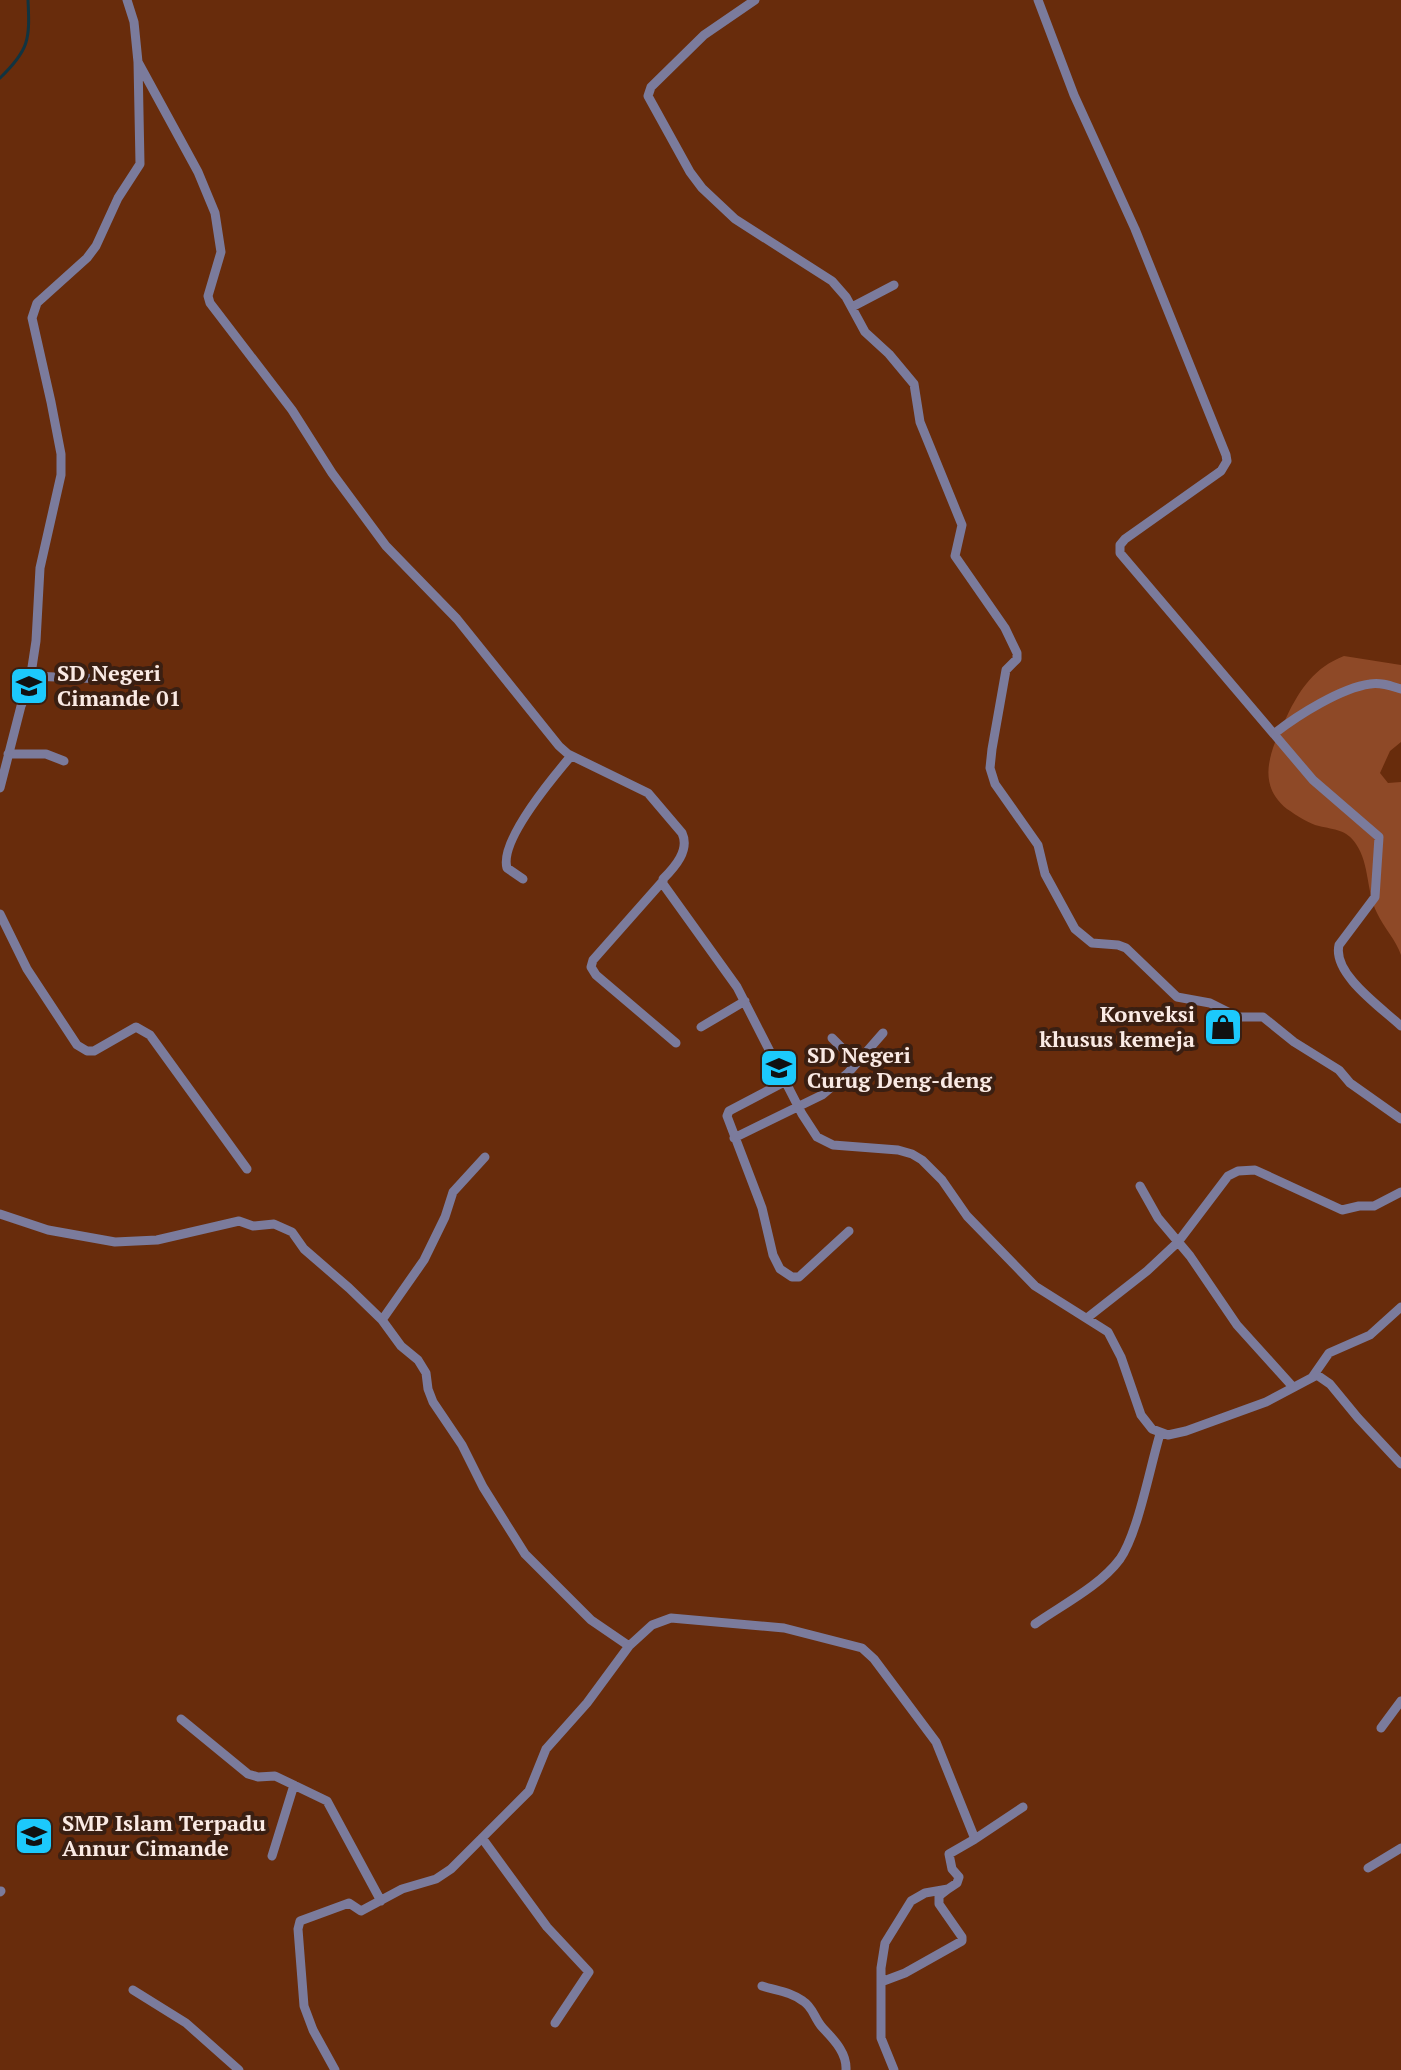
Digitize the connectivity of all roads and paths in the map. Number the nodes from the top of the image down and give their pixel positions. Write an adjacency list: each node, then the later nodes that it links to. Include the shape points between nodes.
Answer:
1 (127, 0): 4 (street)
2 (755, 0): 6 (street, via 704,35 648,96 690,172 717,205 832,281)
3 (1038, 0): 10 (street, via 1227,461 1221,471 1125,539 1119,550)
4 (138, 62): 7 (street, via 140,164 96,246 47,292 32,318 61,475 40,568); 12 (street, via 215,213 221,246 210,303 394,555 457,619)
5 (894, 285): 6 (street)
6 (852, 307): 28 (street, via 869,337 914,384 920,422 962,525 955,556 1017,653 1006,670 991,773 1038,845 1045,874 1072,925 1092,943 1126,948 1180,999 1206,1002 1238,1017 1263,1017)
7 (31, 676): 8 (street); 11 (street)
8 (105, 679)
9 (1401, 689): 10 (street, via 1380,683 1360,686 1298,715)
10 (1275, 733): 20 (street, via 1321,789 1379,837 1375,897 1339,945 1338,955 1355,984)
11 (8, 754): 13 (street, via 46,754); 14 (street)
12 (571, 756): 16 (street, via 532,807 506,854 507,868); 17 (street, via 645,790 682,833 683,850)
13 (64, 761)
14 (3, 769): 15 (street)
15 (0, 788)
16 (523, 879)
17 (662, 882): 19 (street); 24 (street, via 591,967)
18 (0, 914): 31 (street, via 27,969 77,1045 94,1051 136,1027 143,1029)
19 (745, 1001): 21 (street); 26 (street)
20 (1401, 1026)
21 (701, 1027)
22 (883, 1033): 25 (street)
23 (832, 1038): 25 (street)
24 (676, 1043)
25 (857, 1063): 27 (street, via 822,1095)
26 (786, 1081): 27 (street); 29 (street, via 729,1111)
27 (798, 1105): 29 (street); 38 (street, via 814,1133 828,1144 898,1150 922,1160 1027,1279)
28 (1401, 1119)
29 (734, 1138): 35 (street, via 780,1269 799,1277)
30 (485, 1157): 39 (street, via 453,1192 424,1260)
31 (247, 1169)
32 (1140, 1186): 36 (street)
33 (1401, 1192): 36 (street, via 1374,1206 1338,1210 1265,1174 1238,1171 1228,1176)
34 (0, 1214): 39 (street, via 48,1230 115,1242 157,1240 237,1222 274,1224 292,1232)
35 (849, 1231)
36 (1178, 1242): 38 (street); 41 (street, via 1237,1325)
37 (1401, 1307): 40 (street, via 1370,1335 1329,1353)
38 (1087, 1318): 42 (street, via 1112,1337 1141,1415)
39 (382, 1320): 45 (street, via 426,1373 433,1402 525,1554 591,1620)
40 (1313, 1376): 41 (street); 43 (street, via 1330,1384)
41 (1293, 1387): 42 (street, via 1218,1420)
42 (1160, 1434): 44 (street, via 1135,1524 1119,1559)
43 (1401, 1464)
44 (1035, 1624)
45 (629, 1646): 51 (street, via 546,1749 529,1791); 52 (street, via 659,1621 681,1618 784,1628 862,1648 936,1742)
46 (1401, 1701): 48 (street)
47 (181, 1719): 49 (street, via 248,1774)
48 (1381, 1728)
49 (294, 1785): 54 (street); 57 (street, via 333,1808)
50 (1023, 1807): 52 (street)
51 (482, 1838): 57 (street, via 440,1877); 61 (street, via 547,1927 589,1972)
52 (975, 1839): 56 (street, via 950,1853 959,1877)
53 (1401, 1848): 55 (street)
54 (272, 1856)
55 (1368, 1868)
56 (948, 1889): 58 (street, via 921,1895 905,1909 885,1943); 58 (street, via 939,1896 939,1904 962,1941)
57 (381, 1901): 63 (street, via 361,1911 346,1903 298,1924 304,2006)
58 (881, 1982): 65 (street, via 881,2038)
59 (762, 1986): 64 (street, via 784,1990 810,2006 843,2054)
60 (133, 1990): 62 (street, via 186,2023)
61 (555, 2023)
62 (239, 2070)
63 (335, 2070)
64 (846, 2070)
65 (894, 2070)

